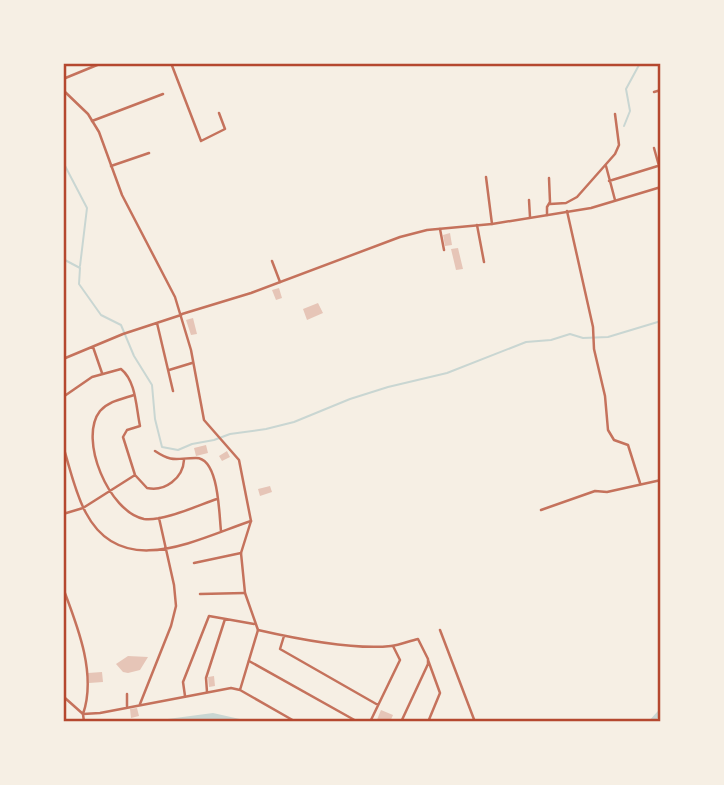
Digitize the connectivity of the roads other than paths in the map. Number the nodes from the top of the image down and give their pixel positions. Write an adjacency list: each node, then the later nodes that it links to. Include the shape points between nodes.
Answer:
1 (102, 63): 3 (street)
2 (171, 63): 8 (street, via 201,141 225,128)
3 (63, 79)
4 (661, 89): 6 (street)
5 (63, 90): 10 (street)
6 (654, 92)
7 (163, 94): 10 (street)
8 (219, 113)
9 (615, 114): 15 (street, via 619,145)
10 (92, 121): 14 (street)
11 (654, 148): 13 (street)
12 (149, 153): 14 (street)
13 (660, 165): 18 (street)
14 (111, 166): 33 (street)
15 (606, 166): 18 (street); 22 (street, via 573,200)
16 (486, 177): 26 (street)
17 (548, 178): 22 (street)
18 (609, 181): 21 (street)
19 (661, 187): 21 (street)
20 (529, 200): 25 (street)
21 (615, 201): 23 (street)
22 (550, 204): 24 (street)
23 (567, 211): 24 (street); 48 (street, via 594,333 608,430 614,440 628,445)
24 (547, 215): 25 (street)
25 (530, 217): 26 (street)
26 (492, 224): 27 (street)
27 (477, 225): 28 (street); 31 (street)
28 (440, 229): 29 (street); 32 (street, via 400,237)
29 (444, 250)
30 (272, 261): 32 (street)
31 (484, 262)
32 (280, 282): 33 (street)
33 (182, 314): 34 (street); 37 (street)
34 (157, 323): 35 (street); 38 (street)
35 (93, 347): 36 (street); 39 (street)
36 (63, 359)
37 (194, 362): 38 (street); 55 (street, via 204,420 239,460)
38 (169, 370): 40 (street)
39 (102, 373): 41 (street, via 121,369); 42 (street)
40 (173, 391)
41 (134, 395): 46 (street, via 140,426 122,437); 49 (street, via 106,405 93,425 92,441)
42 (64, 398)
43 (63, 446): 51 (street)
44 (155, 451): 45 (street)
45 (184, 460): 46 (street, via 173,482 158,488 147,488); 50 (street, via 206,462 214,475)
46 (135, 475): 49 (street)
47 (661, 480): 48 (street)
48 (640, 483): 52 (street, via 595,491)
49 (109, 491): 51 (street); 54 (street, via 131,513)
50 (217, 499): 54 (street); 56 (street)
51 (83, 508): 53 (street); 57 (street, via 98,532 116,545)
52 (541, 510)
53 (63, 514)
54 (159, 518): 57 (street)
55 (251, 521): 56 (street); 58 (street)
56 (221, 531): 57 (street)
57 (164, 550): 77 (street, via 176,606)
58 (241, 553): 59 (street); 61 (street)
59 (194, 563)
60 (63, 587): 80 (street, via 85,658 88,688)
61 (245, 593): 62 (street); 64 (street)
62 (200, 594)
63 (225, 619): 64 (street); 73 (street, via 206,678); 75 (street, via 209,616 183,681)
64 (254, 624): 65 (street)
65 (258, 630): 67 (street); 70 (street)
66 (440, 630): 87 (street)
67 (284, 636): 68 (street); 78 (street, via 281,649)
68 (393, 646): 69 (street, via 418,639); 78 (street, via 400,660)
69 (428, 659): 85 (street); 86 (street, via 440,693)
70 (249, 661): 72 (street); 83 (street)
71 (63, 690): 76 (street)
72 (240, 690): 73 (street); 82 (street)
73 (207, 692): 75 (street)
74 (127, 694): 79 (street)
75 (186, 696): 77 (street)
76 (64, 698): 80 (street)
77 (140, 704): 79 (street)
78 (379, 705): 84 (street)
79 (127, 706): 80 (street)
80 (83, 714): 81 (street)
81 (84, 722)
82 (296, 722)
83 (358, 722)
84 (370, 722)
85 (401, 722)
86 (428, 722)
87 (475, 722)

